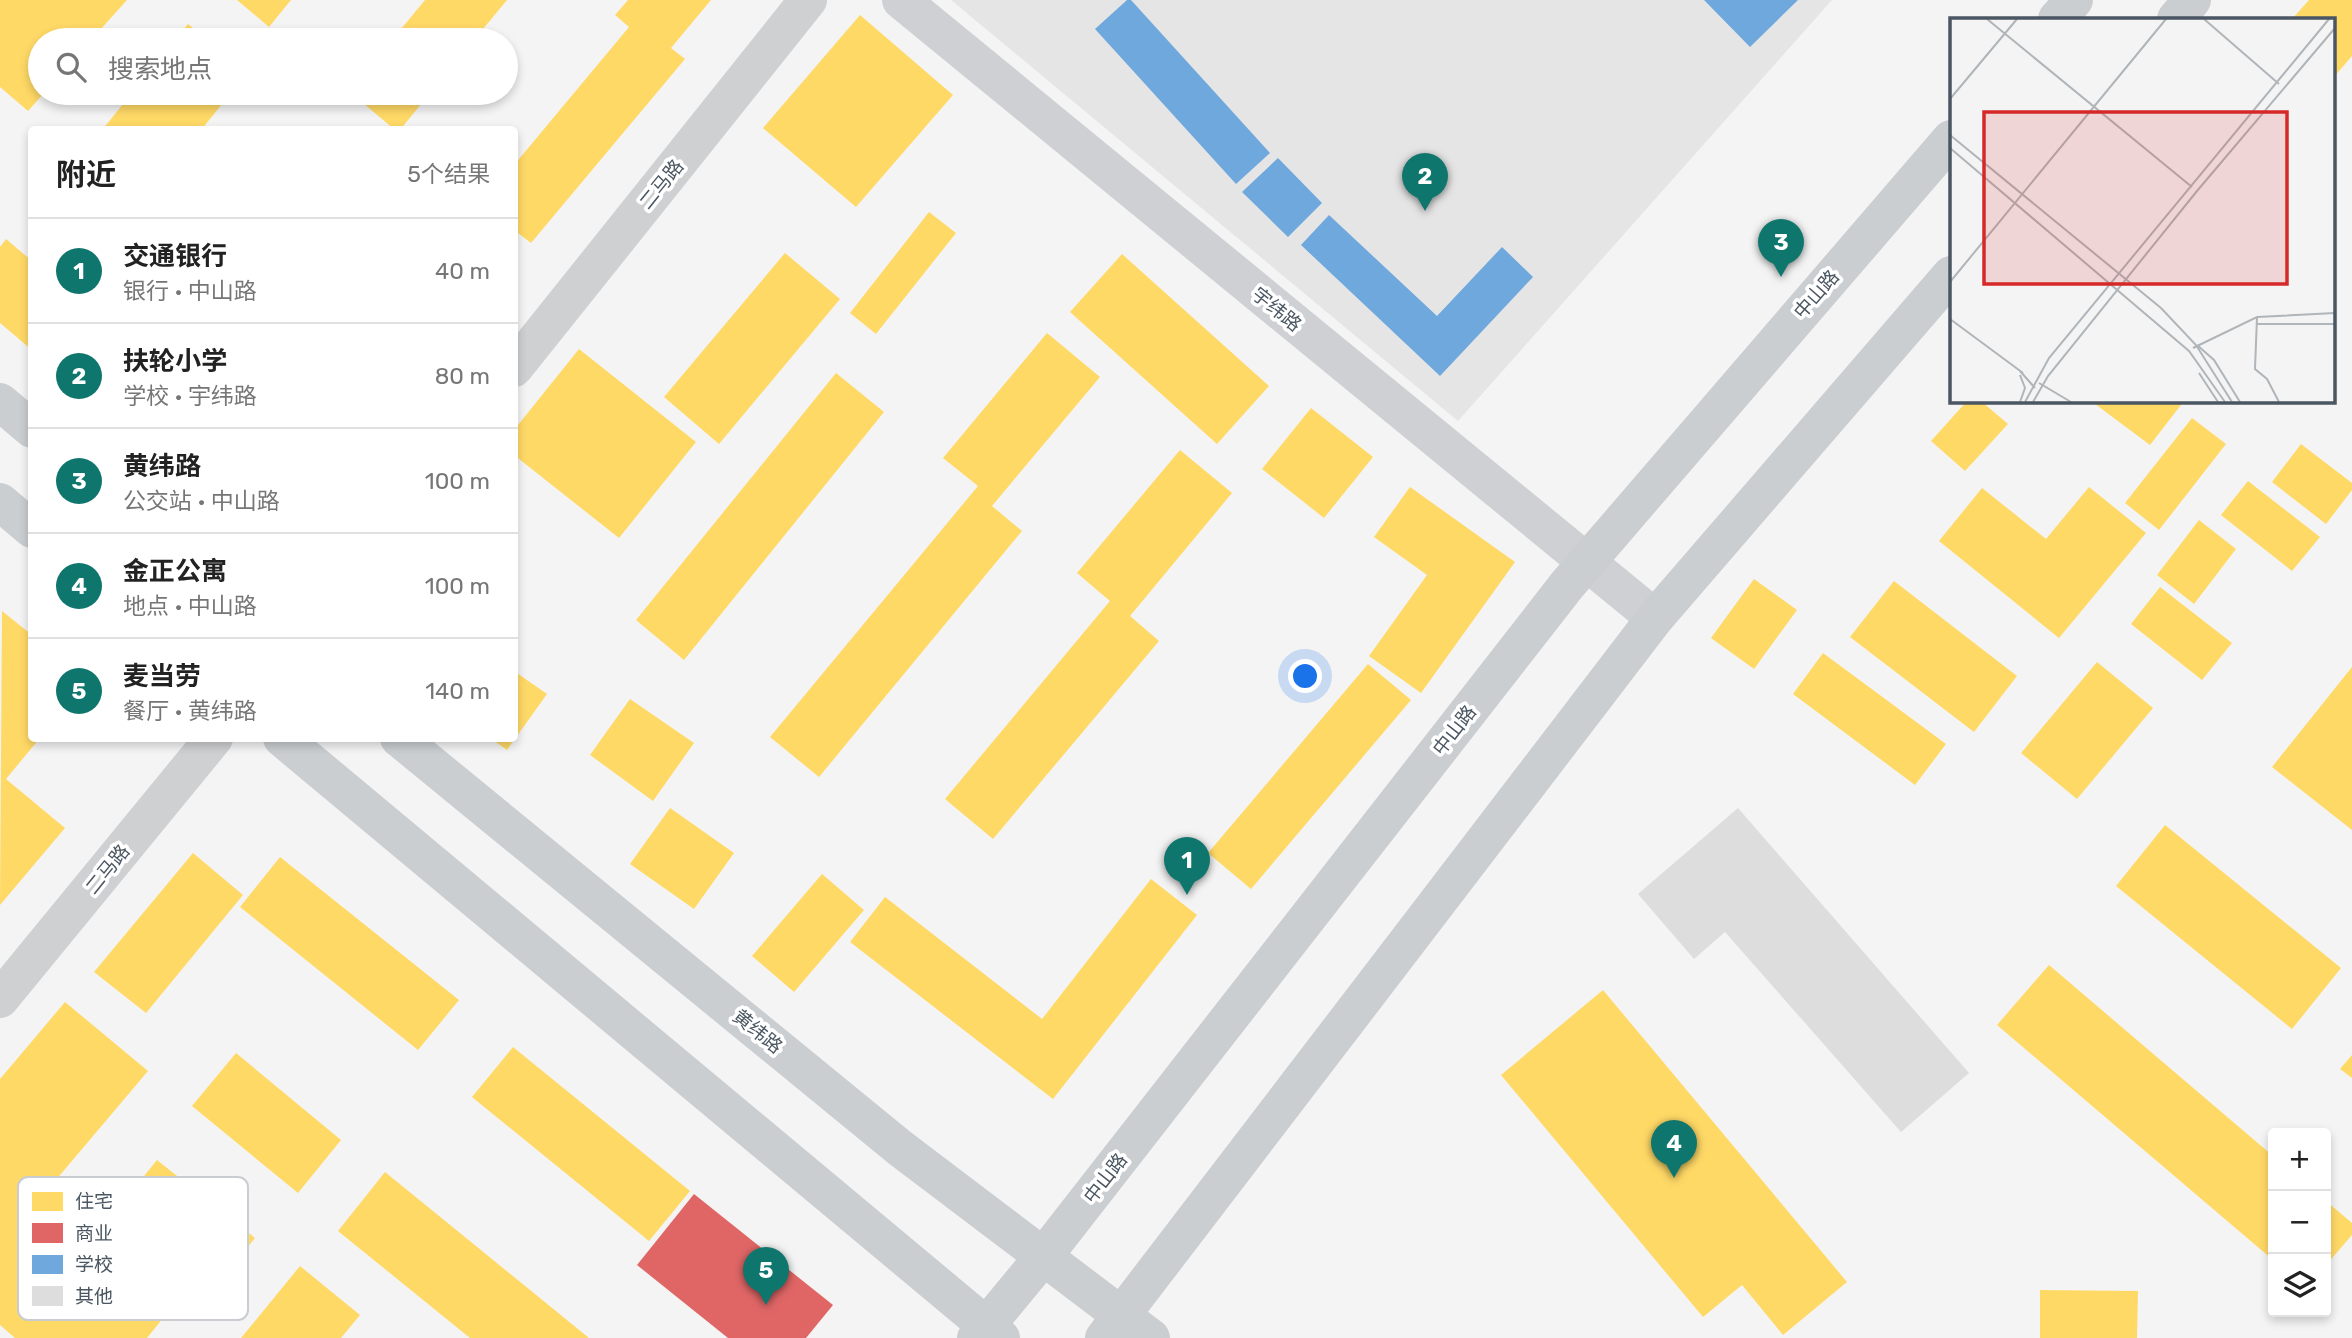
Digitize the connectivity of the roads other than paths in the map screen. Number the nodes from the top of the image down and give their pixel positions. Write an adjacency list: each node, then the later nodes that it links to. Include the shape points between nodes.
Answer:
1 (808, 0): 9 (street, 二马路)
2 (901, 0): 14 (street, 宇纬路)
3 (2074, 0): 5 (main road)
4 (2192, 0): 6 (main road)
5 (2058, 18)
6 (2177, 18)
7 (1950, 140): 14 (main road, 中山路)
8 (1950, 276): 15 (main road)
9 (518, 363)
10 (0, 402): 11 (main road)
11 (28, 426)
12 (0, 502): 13 (main road)
13 (28, 525)
14 (1586, 563): 15 (street, 宇纬路); 20 (main road, 中山路)
15 (1655, 618): 21 (main road)
16 (211, 742): 19 (street, 二马路)
17 (287, 742): 22 (main road)
18 (404, 742): 20 (main road, 黄纬路, via 900,1148)
19 (0, 999)
20 (1043, 1257): 21 (main road, 黄纬路); 22 (main road, 中山路)
21 (1126, 1331)
22 (988, 1334)

